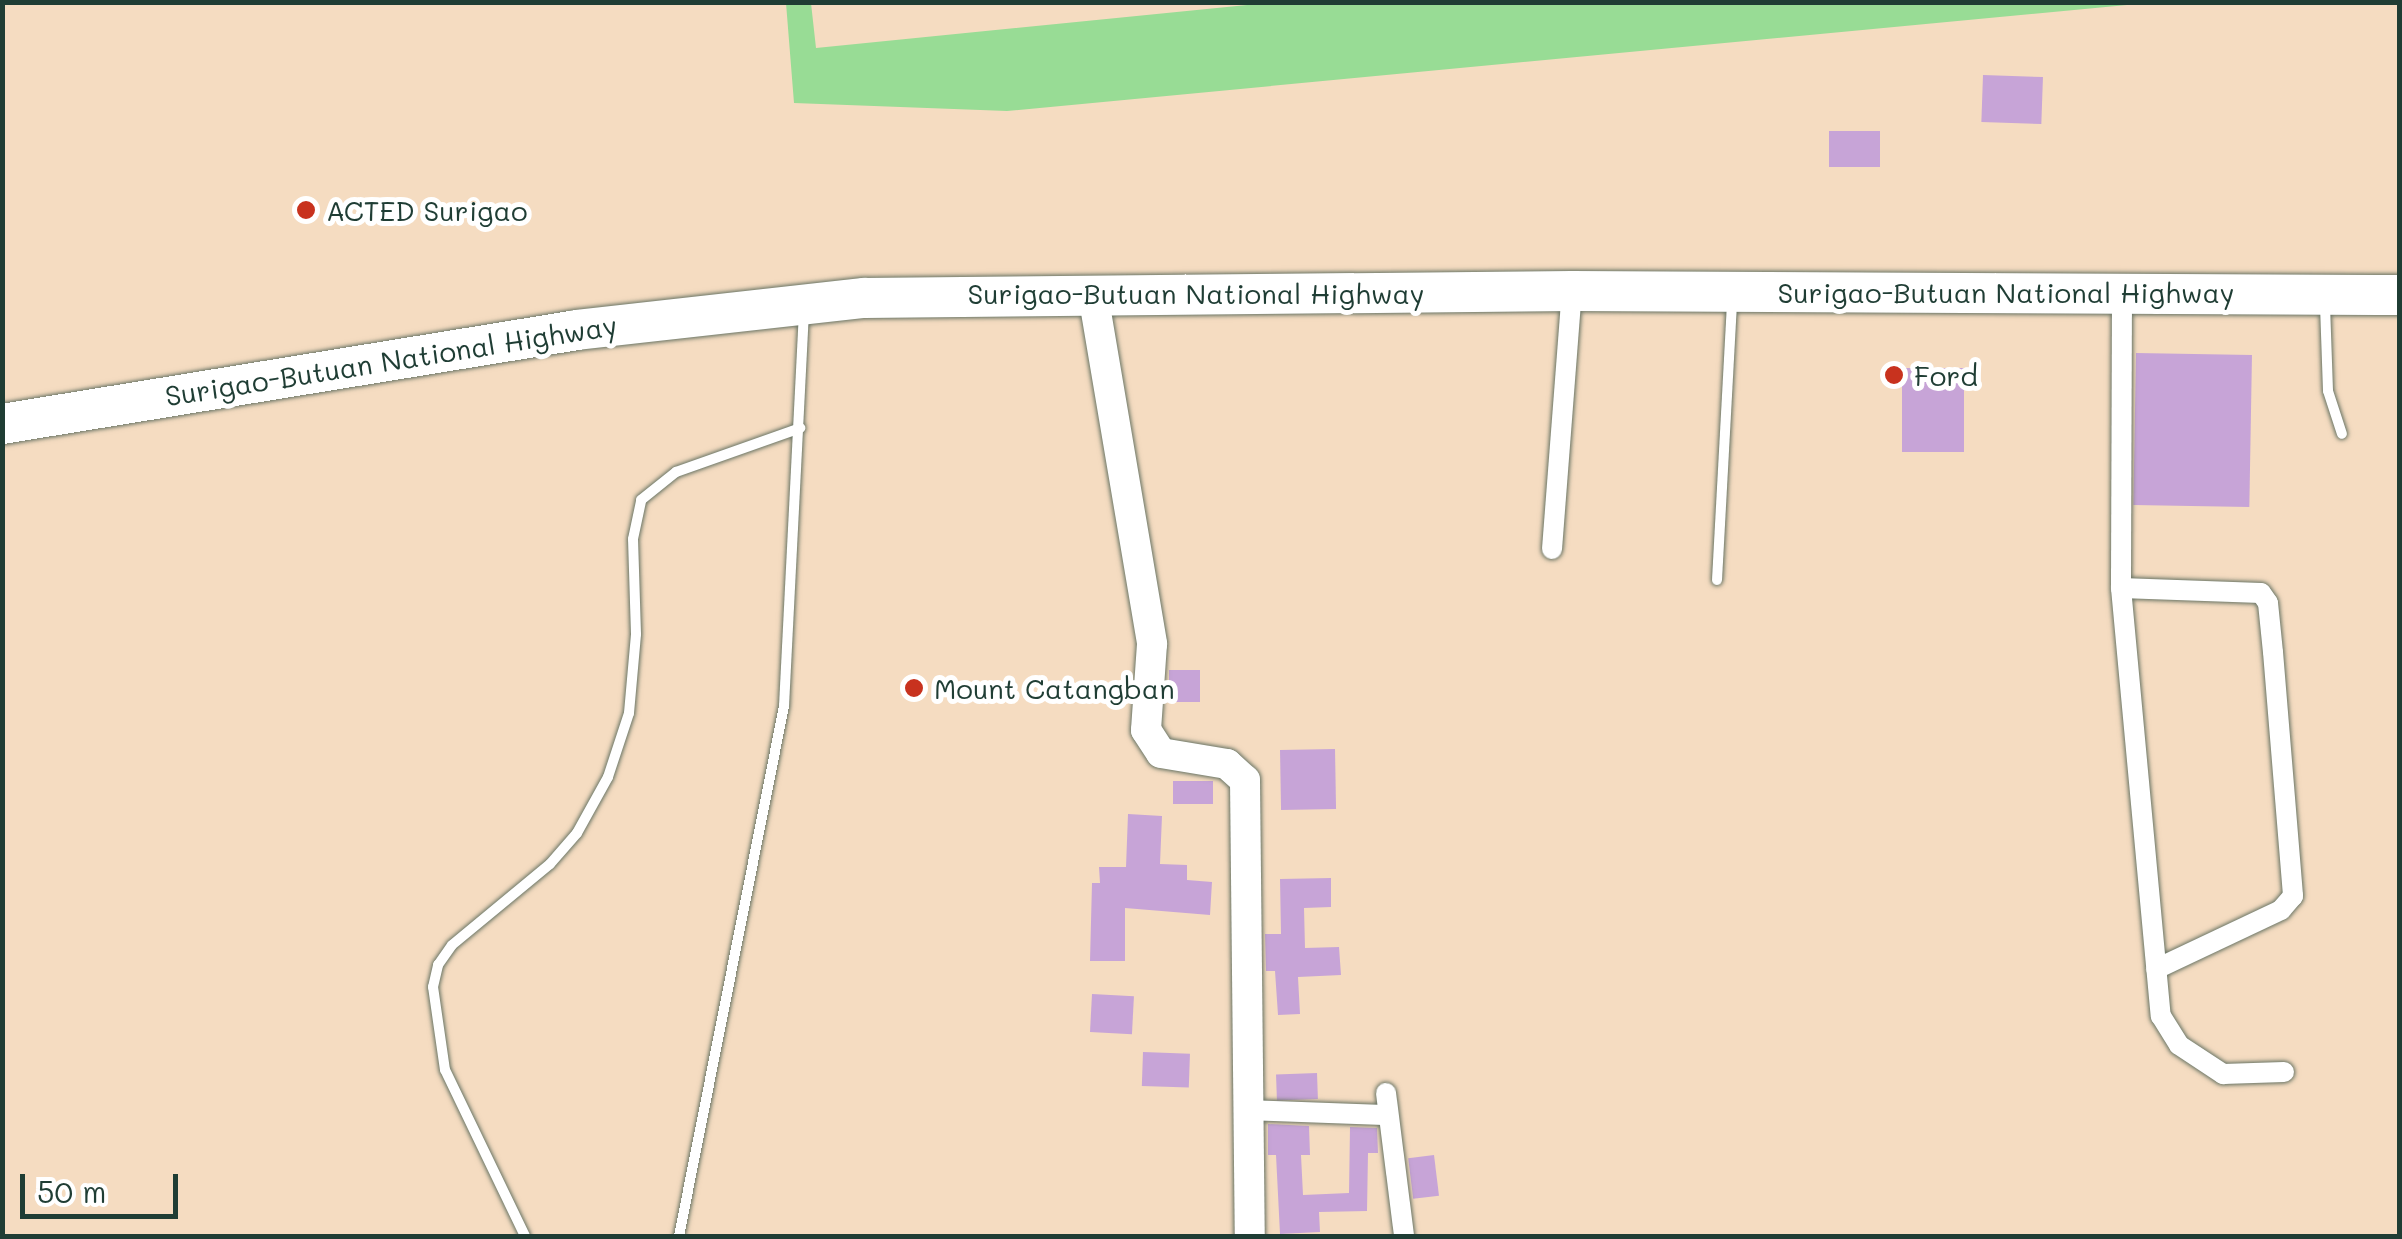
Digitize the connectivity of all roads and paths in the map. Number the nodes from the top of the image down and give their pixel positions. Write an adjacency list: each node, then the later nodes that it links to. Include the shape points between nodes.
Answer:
1 (1572, 290): 2 (highway, Surigao-Butuan National Highway); 4 (highway, Surigao-Butuan National Highway); 11 (street)
2 (1732, 291): 3 (highway, Surigao-Butuan National Highway); 12 (lane)
3 (2122, 292): 5 (highway, Surigao-Butuan National Highway); 13 (street)
4 (1093, 294): 7 (highway, Surigao-Butuan National Highway); 17 (street, via 1152,644 1146,730 1161,753 1228,764 1246,780)
5 (2325, 294): 6 (highway, Surigao-Butuan National Highway); 10 (lane, via 2328,392)
6 (2400, 295)
7 (804, 304): 8 (highway, Surigao-Butuan National Highway, via 577,330); 9 (lane)
8 (2, 424)
9 (800, 428): 19 (lane, via 676,472 640,500 633,539 630,713 608,777 577,833 550,864 452,945 438,965 434,1006 445,1070); 20 (lane, via 784,706)
10 (2342, 434)
11 (1552, 548)
12 (1718, 580)
13 (2120, 588): 14 (street); 14 (street, via 2261,593 2273,652 2293,896 2281,910)
14 (2156, 969): 15 (street, via 2161,1016 2179,1045 2224,1074)
15 (2284, 1072)
16 (1386, 1092): 18 (street)
17 (1250, 1110): 18 (street); 21 (street)
18 (1388, 1115): 22 (street)
19 (525, 1236)
20 (679, 1236)
21 (1250, 1236)
22 (1404, 1236)

